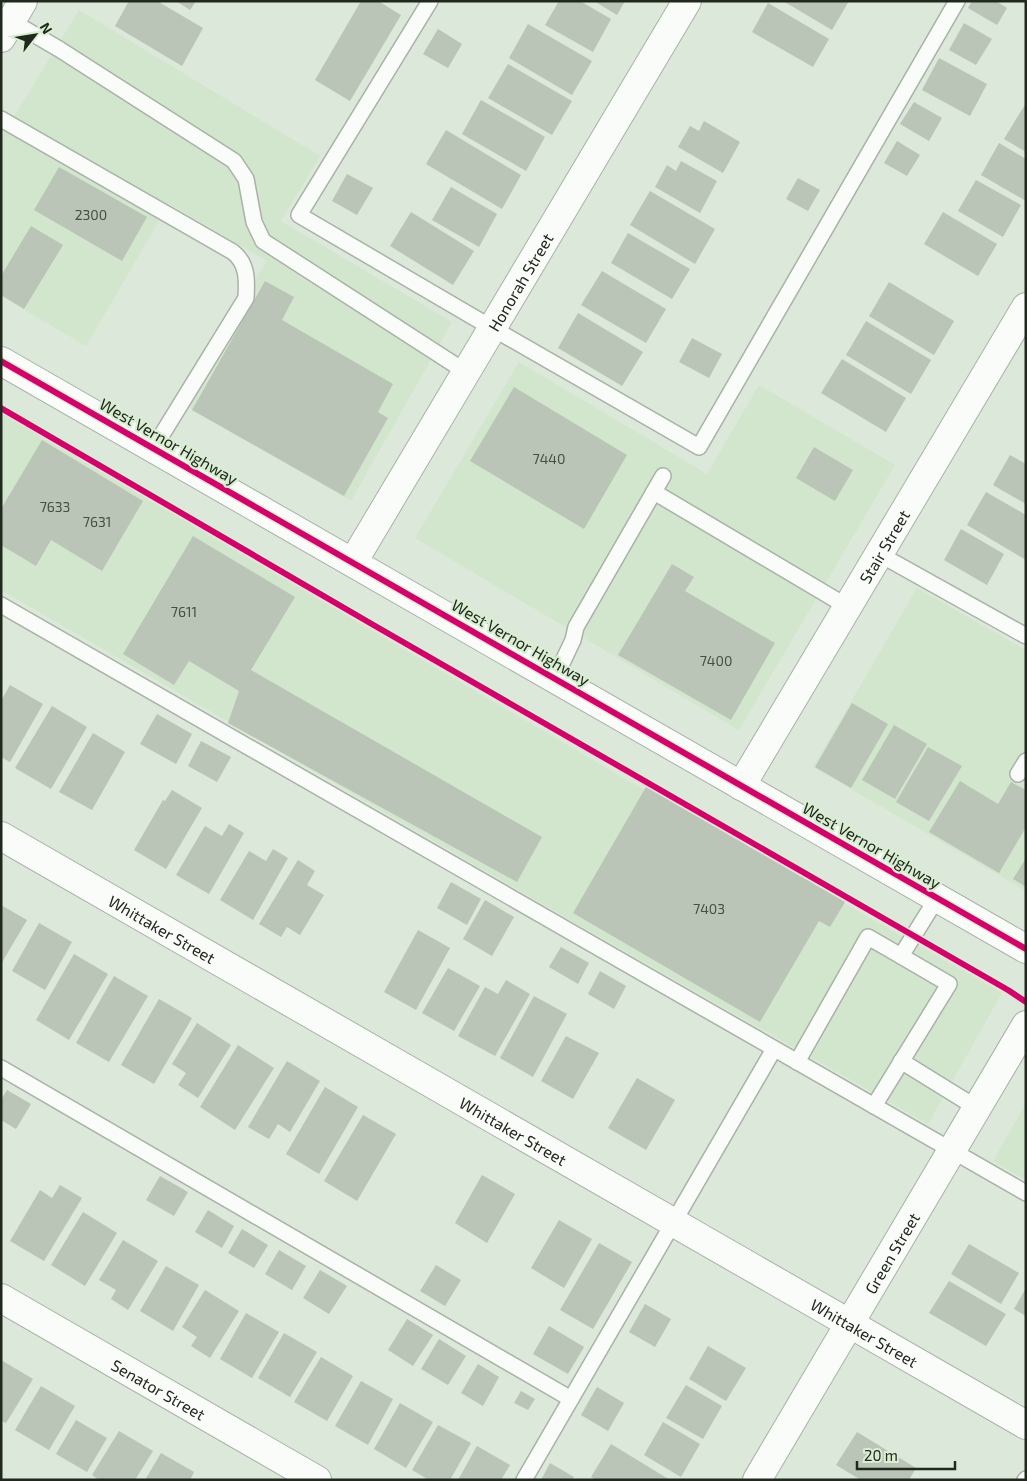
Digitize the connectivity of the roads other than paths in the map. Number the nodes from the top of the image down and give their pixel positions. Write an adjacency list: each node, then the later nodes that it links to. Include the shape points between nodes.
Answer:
1 (430, 1): 7 (lane, via 299,215)
2 (686, 1): 7 (street, Honorah Street)
3 (957, 1): 7 (lane, via 699,446)
4 (12, 20): 9 (lane, via 234,161 246,180 254,222 264,241)
5 (1, 119): 10 (lane, via 240,258 245,267 246,298)
6 (1026, 307): 13 (street, Stair Street)
7 (492, 328): 9 (street, Honorah Street)
8 (1, 361): 10 (street, West Vernor Highway)
9 (466, 372): 14 (street, Honorah Street)
10 (153, 449): 14 (street, West Vernor Highway)
11 (663, 476): 12 (lane)
12 (654, 492): 16 (lane); 18 (lane, via 576,627)
13 (879, 554): 16 (street, Stair Street); 17 (lane)
14 (353, 562): 18 (street, West Vernor Highway)
15 (1, 605): 25 (lane)
16 (848, 606): 19 (street, Stair Street)
17 (1026, 636)
18 (554, 678): 19 (street, West Vernor Highway)
19 (741, 786): 21 (street, West Vernor Highway)
20 (1, 836): 33 (street, Whittaker Street)
21 (937, 898): 22 (street, West Vernor Highway); 23 (lane)
22 (1026, 949)
23 (901, 956): 26 (lane, via 949,984); 27 (lane, via 868,937)
24 (1026, 1025): 30 (street, Green Street)
25 (774, 1049): 27 (lane); 33 (lane)
26 (901, 1061): 29 (lane); 30 (lane)
27 (797, 1062): 29 (lane)
28 (1, 1068): 36 (lane)
29 (874, 1106): 31 (lane)
30 (977, 1108): 31 (street, Green Street)
31 (951, 1151): 32 (lane); 35 (street, Green Street)
32 (1026, 1194)
33 (673, 1222): 35 (street, Whittaker Street); 36 (lane)
34 (1, 1298): 38 (street, Senator Street)
35 (850, 1324): 37 (street, Whittaker Street); 40 (street, Green Street)
36 (571, 1400): 39 (lane)
37 (1026, 1426)
38 (317, 1480)
39 (524, 1480)
40 (757, 1480)

